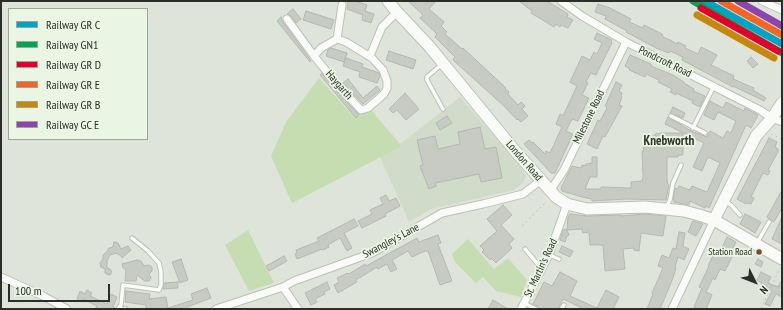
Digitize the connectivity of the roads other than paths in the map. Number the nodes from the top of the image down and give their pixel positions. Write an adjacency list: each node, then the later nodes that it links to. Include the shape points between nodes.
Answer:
1 (388, 1): 6 (main road, London Road)
2 (561, 1): 9 (street, Pondcroft Road)
3 (762, 1): 5 (street)
4 (342, 5): 8 (street)
5 (782, 10)
6 (397, 12): 11 (street, via 382,27); 12 (main road, London Road)
7 (287, 20): 10 (street)
8 (337, 39): 10 (street); 11 (street, Haygarth)
9 (626, 42): 13 (street, Pondcroft Road); 22 (street, Milestone Road)
10 (314, 56): 11 (street, Haygarth, via 360,110 368,108 387,88 383,70)
11 (370, 56)
12 (443, 64): 15 (lane, via 427,77); 21 (main road, London Road)
13 (714, 86): 17 (street, Pondcroft Road); 18 (lane)
14 (782, 102): 17 (main road)
15 (443, 109)
16 (671, 116): 18 (lane)
17 (777, 120): 23 (main road, via 761,129)
18 (693, 128): 19 (lane)
19 (705, 133)
20 (681, 165): 25 (lane)
21 (541, 180): 22 (main road, London Road); 37 (street, Swangley's Lane, via 523,194 442,213 372,253)
22 (549, 196): 24 (main road, London Road)
23 (723, 200): 26 (lane); 27 (main road)
24 (567, 204): 25 (main road, London Road, via 587,209); 32 (street, St. Martin's Road)
25 (665, 208): 27 (main road, London Road)
26 (740, 215)
27 (714, 220): 30 (main road, London Road); 47 (street)
28 (770, 222): 30 (lane)
29 (132, 238): 41 (lane, via 148,250 159,263 161,285 159,290 123,285 121,305)
30 (756, 244): 34 (main road, London Road)
31 (525, 249): 35 (lane)
32 (549, 255): 33 (lane); 35 (street, St. Martin's Road)
33 (559, 259)
34 (782, 259)
35 (543, 269): 39 (street, St. Martin's Road)
36 (1, 277): 40 (street)
37 (284, 287): 43 (street, Swangley's Lane); 44 (street)
38 (564, 305): 46 (lane)
39 (523, 306): 45 (lane)
40 (67, 309)
41 (118, 309): 42 (lane)
42 (126, 309)
43 (216, 309)
44 (298, 309)
45 (536, 309)
46 (561, 309)
47 (672, 309)

